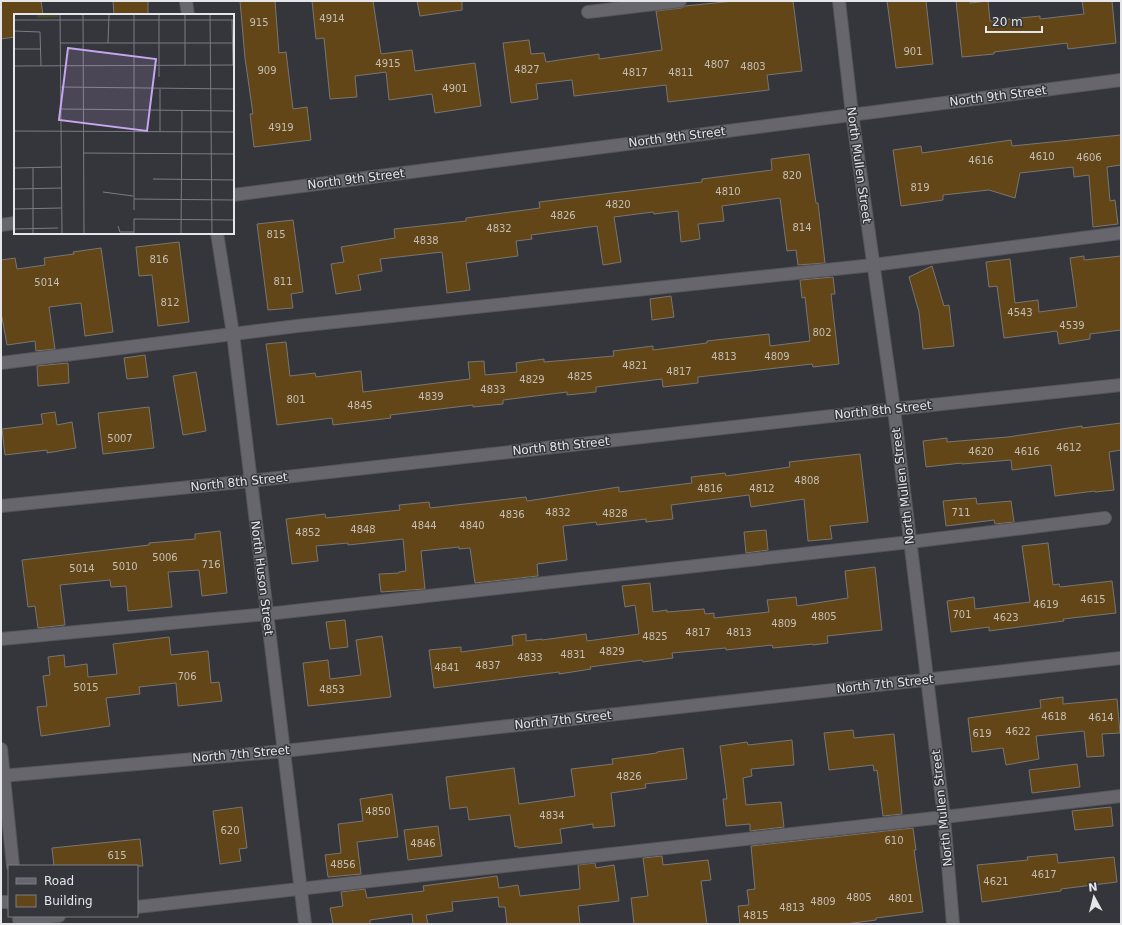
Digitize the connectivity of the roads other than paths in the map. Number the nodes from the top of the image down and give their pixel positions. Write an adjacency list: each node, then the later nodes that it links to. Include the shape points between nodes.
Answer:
1 (186, 1): 5 (street)
2 (680, 1): 4 (street)
3 (839, 1): 7 (street, North Mullen Street)
4 (588, 12)
5 (188, 14)
6 (1121, 80): 7 (street, North 9th Street)
7 (852, 114): 8 (street, North 9th Street); 13 (street, North Mullen Street)
8 (234, 195)
9 (14, 222): 10 (street)
10 (1, 225)
11 (1121, 233): 13 (street)
12 (217, 234): 14 (street, North Huson Street)
13 (873, 265): 14 (street); 17 (street, North Mullen Street)
14 (233, 334): 15 (street); 18 (street, North Huson Street)
15 (1, 363)
16 (1121, 384): 17 (street, North 8th Street)
17 (894, 409): 18 (street, North 8th Street); 21 (street, North Mullen Street)
18 (250, 481): 19 (street, North 8th Street); 22 (street, North Huson Street)
19 (1, 506)
20 (1105, 518): 21 (street)
21 (910, 542): 22 (street); 25 (street, North Mullen Street)
22 (267, 614): 23 (street); 27 (street, North Huson Street)
23 (1, 639)
24 (1121, 658): 25 (street, North 7th Street)
25 (927, 679): 27 (street, North 7th Street); 30 (street, North Mullen Street)
26 (1, 749): 28 (street)
27 (284, 751): 28 (street, North 7th Street); 32 (street, North Huson Street)
28 (2, 776): 31 (street)
29 (1121, 796): 30 (street)
30 (944, 817): 32 (street); 37 (street, North Mullen Street)
31 (13, 865)
32 (300, 890): 33 (street); 36 (street, North Huson Street)
33 (138, 908)
34 (49, 917): 35 (street)
35 (19, 920)
36 (305, 924)
37 (953, 924)

